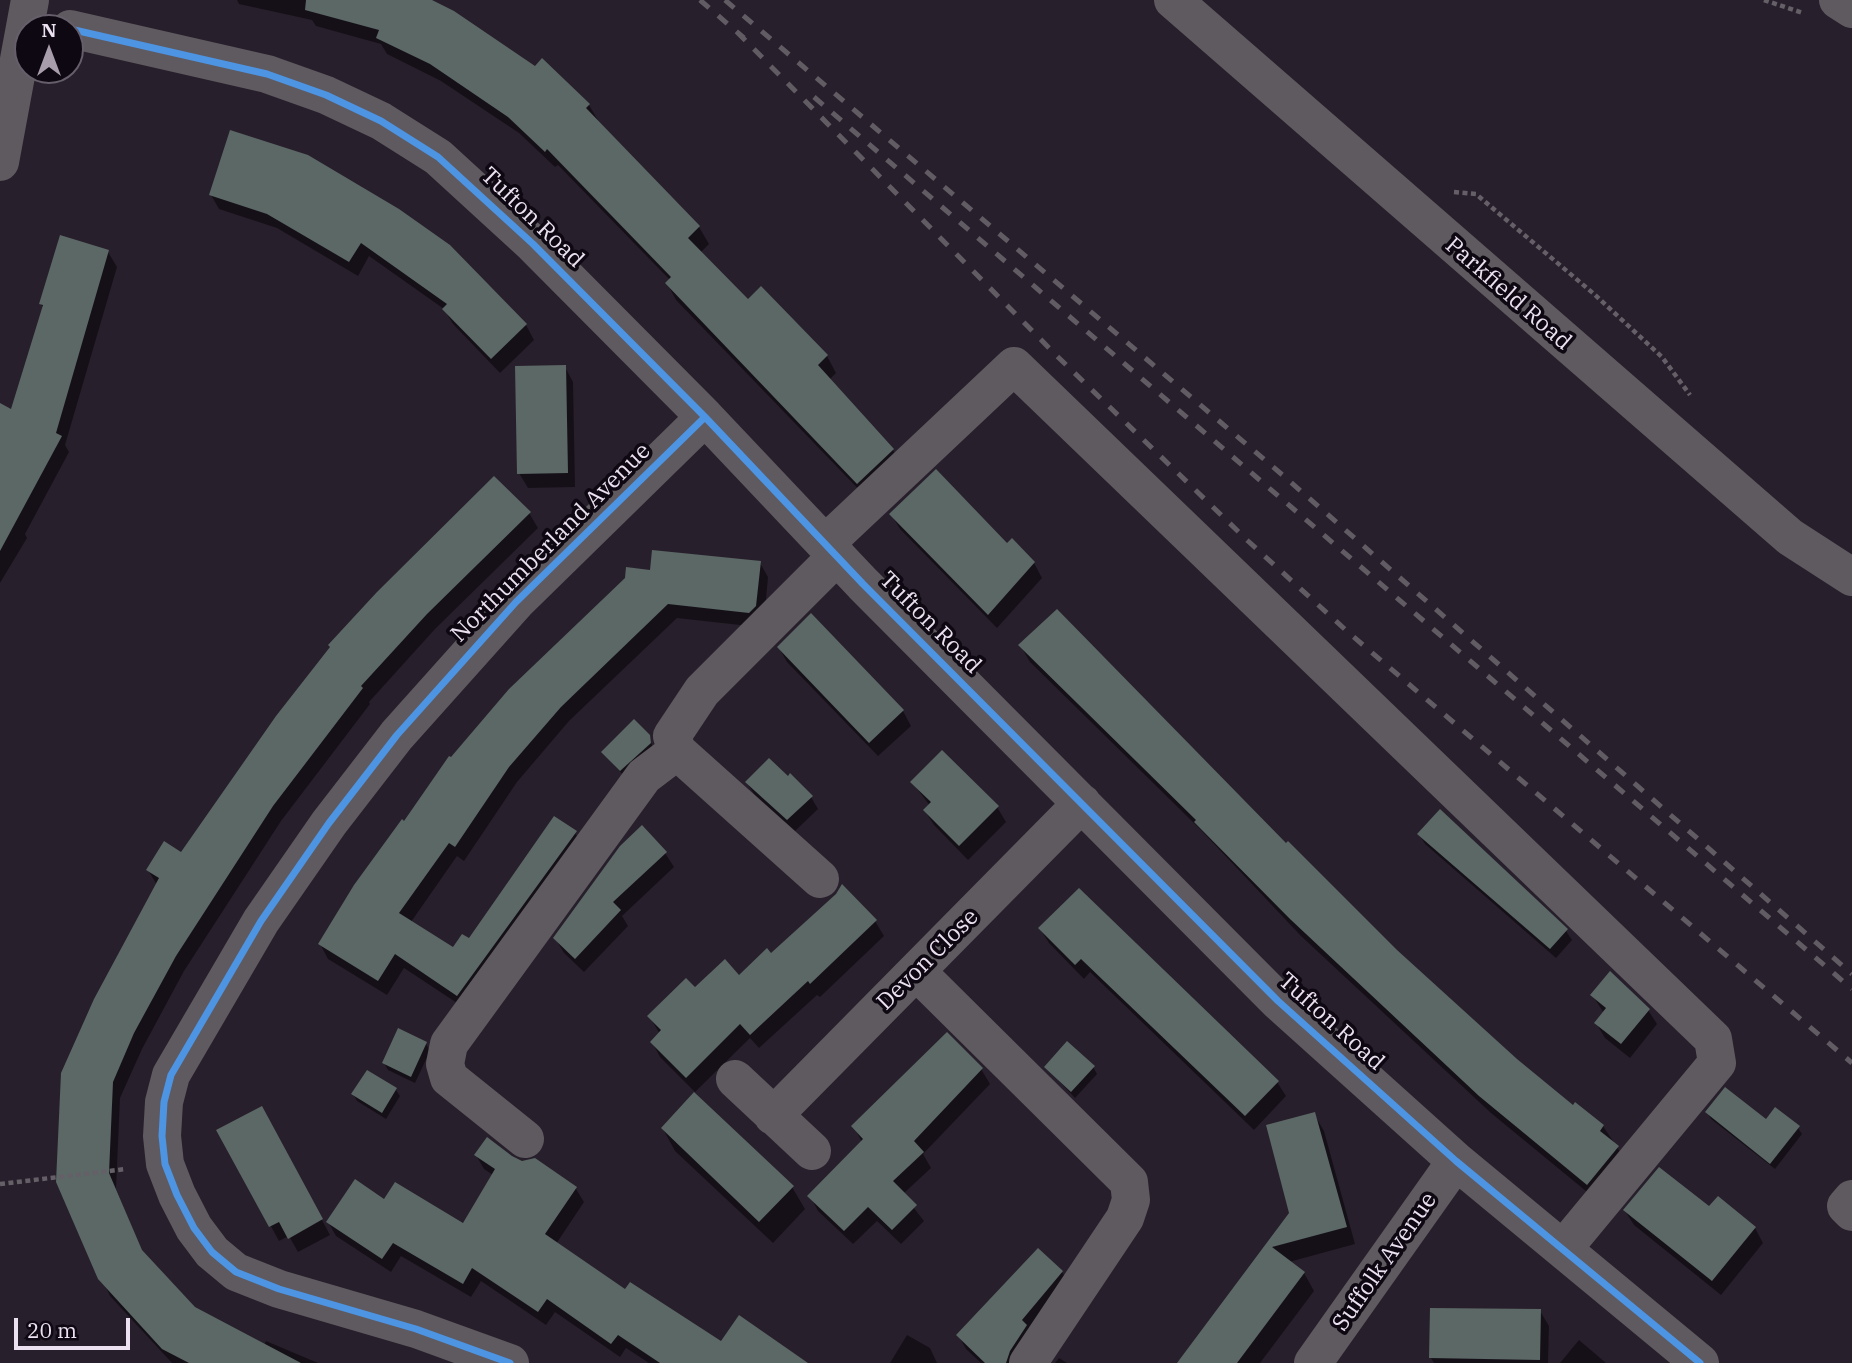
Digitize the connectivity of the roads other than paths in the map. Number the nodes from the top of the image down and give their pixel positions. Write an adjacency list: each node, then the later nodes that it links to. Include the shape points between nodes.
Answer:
1 (1174, 0): 9 (street, Parkfield Road, via 1790,537)
2 (1838, 0): 3 (street)
3 (1852, 9)
4 (28, 10): 6 (street)
5 (84, 32): 7 (street, Tufton Road, via 267,74 381,121 438,157 485,198)
6 (0, 162)
7 (705, 416): 8 (street, Tufton Road); 22 (street, Northumberland Avenue, via 507,612 397,735 261,921 172,1075 164,1102 165,1164 194,1228 212,1252 236,1272)
8 (831, 550): 10 (street, via 702,691 672,736); 11 (street, Tufton Road); 21 (street, via 1014,366 1713,1039 1717,1063)
9 (1852, 576)
10 (677, 751): 12 (street); 16 (street, via 644,776 449,1044 445,1065 449,1078)
11 (1082, 803): 13 (street, Devon Close); 18 (street, Tufton Road, via 1278,1001)
12 (820, 879)
13 (917, 972): 15 (street, Devon Close); 23 (street, via 1129,1182 1131,1200 1125,1218)
14 (735, 1079): 15 (street)
15 (773, 1116): 17 (street)
16 (525, 1139)
17 (812, 1152)
18 (1456, 1161): 21 (street, Tufton Road); 24 (street, Suffolk Avenue)
19 (1852, 1199): 20 (street, via 1846,1206)
20 (1852, 1212)
21 (1563, 1250): 25 (street, Tufton Road)
22 (510, 1363)
23 (1028, 1363)
24 (1313, 1363)
25 (1700, 1363)

